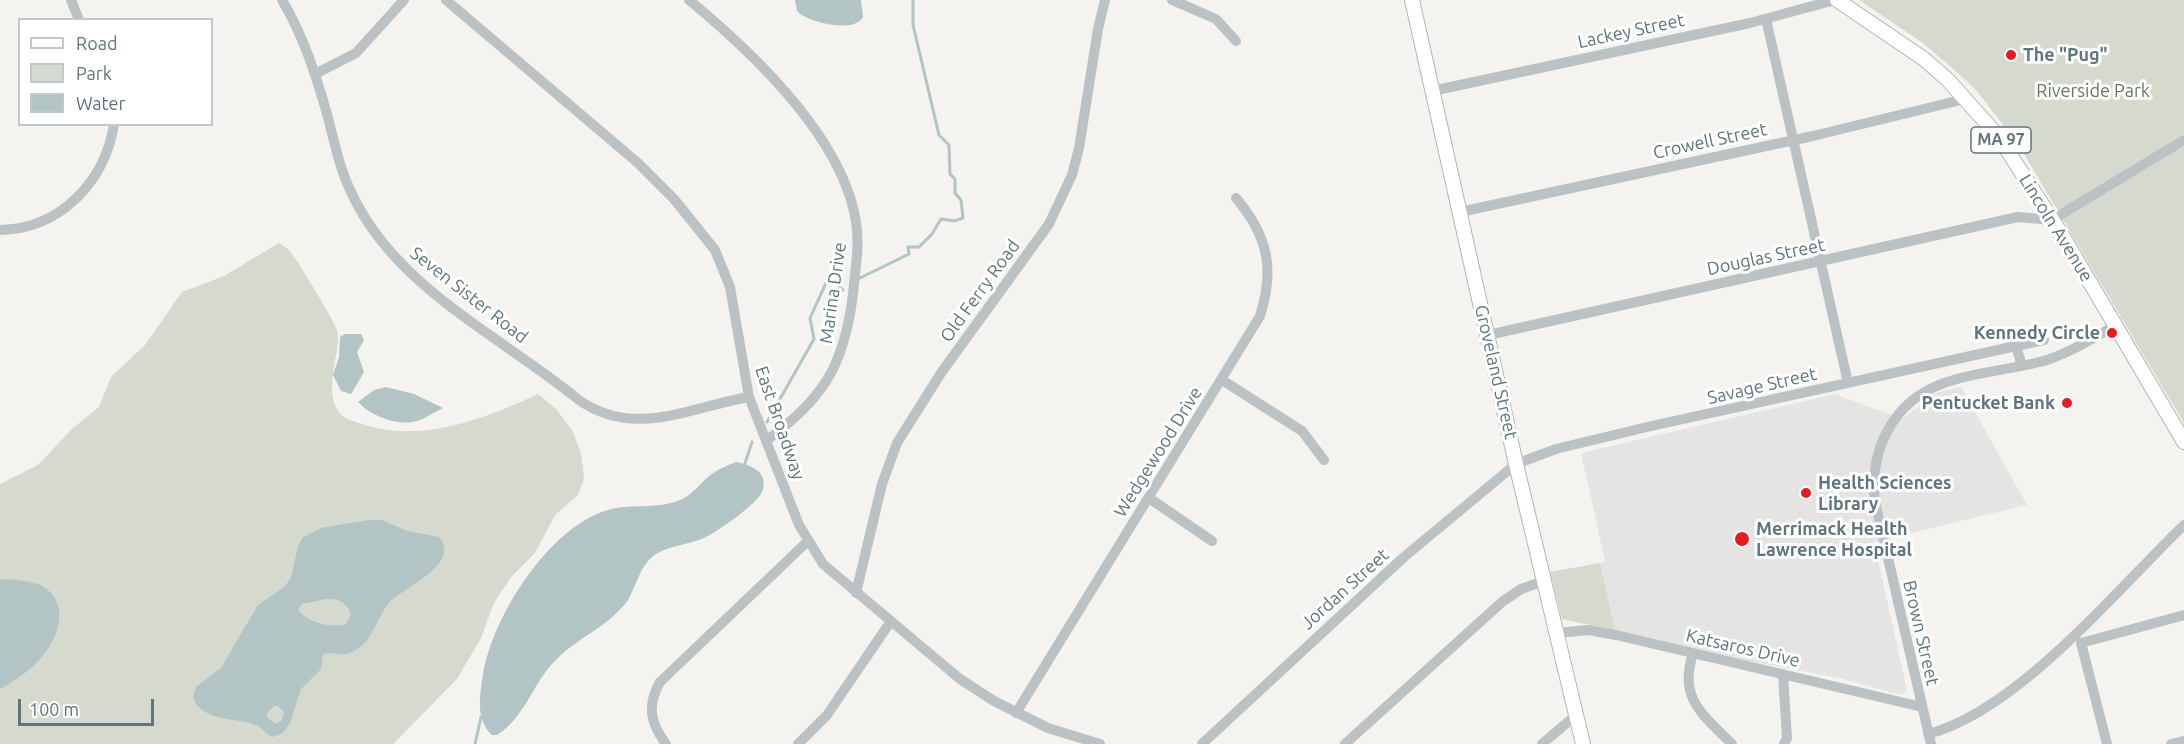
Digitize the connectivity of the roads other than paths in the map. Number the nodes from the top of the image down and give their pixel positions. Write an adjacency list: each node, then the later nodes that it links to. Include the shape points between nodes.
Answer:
1 (71, 0): 10 (street)
2 (282, 0): 13 (street, Seven Sister Road)
3 (404, 0): 13 (street, via 356,53)
4 (446, 0): 31 (street, East Broadway, via 638,163 704,233 727,276)
5 (689, 0): 32 (street, Marina Drive, via 744,49 814,129 850,195 856,223 850,317 840,358 820,390)
6 (1105, 0): 41 (street, Old Ferry Road, via 1072,175 1048,224 904,429 882,484)
7 (1172, 0): 12 (street, via 1216,19)
8 (1412, 0): 14 (main road, Groveland Street)
9 (1836, 0): 11 (street, Lackey Street); 15 (main road, Lincoln Avenue / MA 97, via 1924,59)
10 (78, 18)
11 (1766, 19): 14 (street, Lackey Street); 17 (street)
12 (1236, 41)
13 (315, 74): 31 (street, Seven Sister Road, via 350,190 382,244 411,274 579,400 609,416 641,421)
14 (1432, 91): 20 (main road, Groveland Street)
15 (1965, 99): 17 (street, Crowell Street); 21 (main road, Lincoln Avenue / MA 97, via 1998,136)
16 (113, 126): 22 (street, via 102,164 78,197 45,220)
17 (1795, 140): 20 (street, Crowell Street); 23 (street)
18 (2184, 140): 21 (street)
19 (1236, 198): 29 (street, Wedgewood Drive, via 1265,246 1269,267 1257,323)
20 (1460, 212): 25 (main road, Groveland Street)
21 (2052, 220): 23 (street, Douglas Street, via 2018,217); 24 (main road, Lincoln Avenue / MA 97)
22 (0, 230)
23 (1821, 261): 25 (street, Douglas Street); 30 (street)
24 (2116, 326): 28 (street, Brown Street, via 2062,354); 33 (main road, Lincoln Avenue / MA 97)
25 (1488, 335): 35 (main road, Groveland Street)
26 (2044, 340): 27 (street, Savage Street)
27 (2016, 346): 28 (street); 30 (street, Savage Street)
28 (2022, 366): 47 (street, Brown Street, via 1947,382 1923,393 1891,424 1876,459 1875,502)
29 (1222, 380): 34 (street, via 1302,431); 36 (street, Wedgewood Drive)
30 (1848, 383): 35 (street, Savage Street, via 1592,440)
31 (749, 397): 32 (street, East Broadway)
32 (766, 441): 39 (street, East Broadway)
33 (2184, 442)
34 (1324, 460)
35 (1516, 464): 40 (main road, Groveland Street); 55 (street, Jordan Street, via 1404,557)
36 (1149, 498): 38 (street); 48 (street, Wedgewood Drive)
37 (2184, 525): 50 (street, via 2028,676 1959,724)
38 (1212, 541)
39 (808, 542): 41 (street, East Broadway, via 823,564); 52 (street, via 660,682 650,709 655,728)
40 (1544, 581): 44 (main road, Groveland Street); 56 (street, via 1521,589 1502,602)
41 (856, 593): 43 (street, East Broadway)
42 (2184, 615): 61 (street, via 2081,643)
43 (891, 621): 48 (street, East Broadway, via 960,679); 53 (street, via 827,715)
44 (1557, 633): 45 (street, Katsaros Drive, via 1588,630); 49 (main road, Groveland Street)
45 (1693, 654): 46 (street, Katsaros Drive); 59 (street, via 1688,668 1689,691 1700,711)
46 (1783, 674): 47 (street, Katsaros Drive); 60 (street, via 1787,738)
47 (1922, 707): 50 (street, Brown Street)
48 (1016, 713): 54 (street, East Broadway)
49 (1576, 715): 57 (street); 58 (main road, Groveland Street)
50 (1930, 739)
51 (2184, 741): 62 (street)
52 (666, 744)
53 (798, 744)
54 (1100, 744)
55 (1202, 744)
56 (1345, 744)
57 (1542, 744)
58 (1583, 744)
59 (1732, 744)
60 (1784, 744)
61 (2107, 744)
62 (2171, 744)

